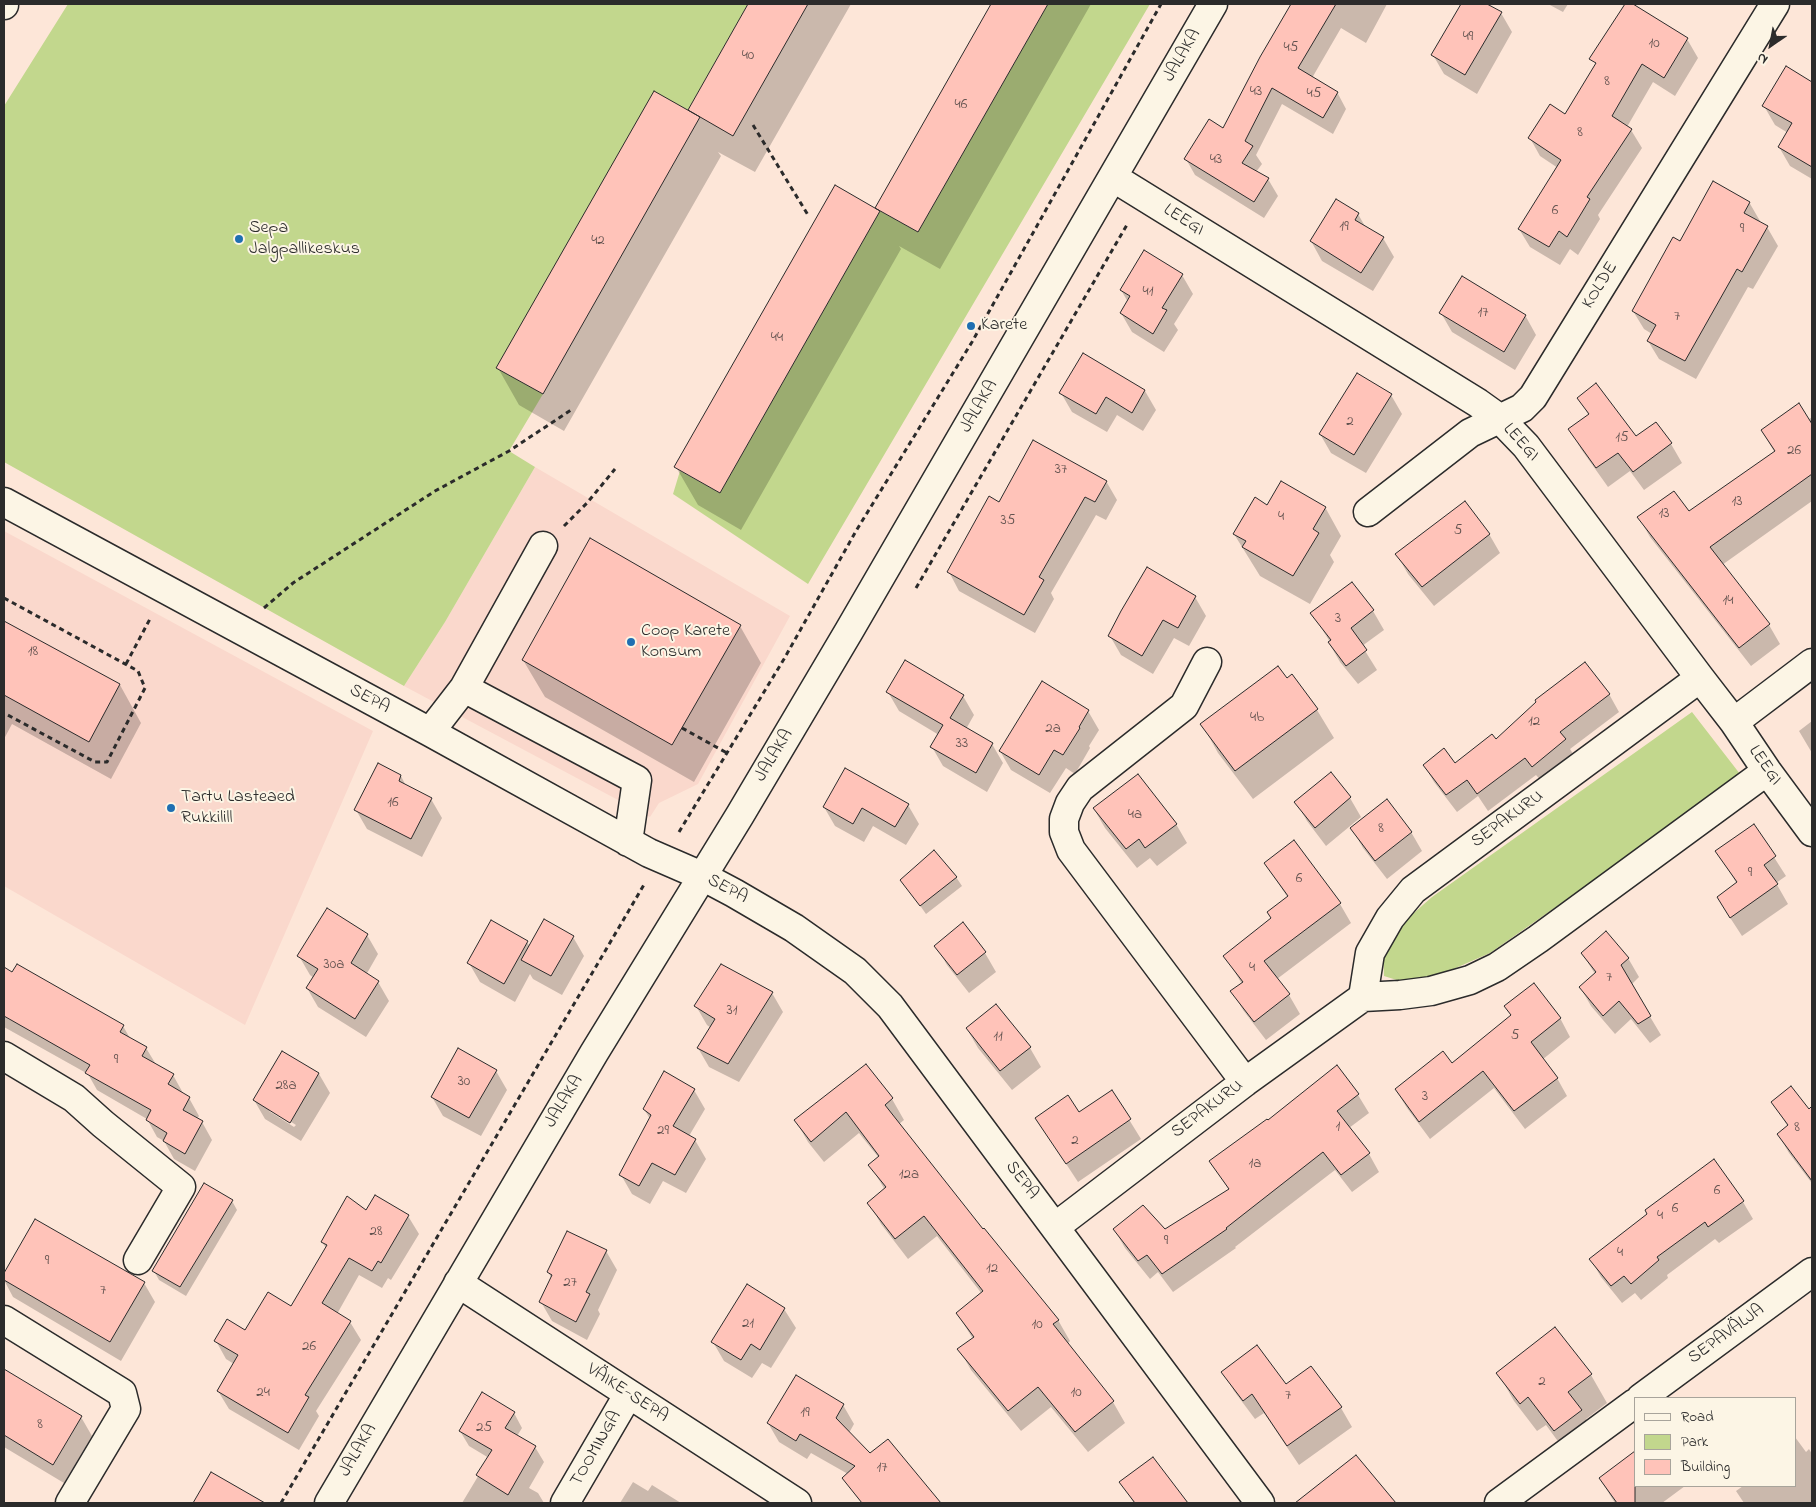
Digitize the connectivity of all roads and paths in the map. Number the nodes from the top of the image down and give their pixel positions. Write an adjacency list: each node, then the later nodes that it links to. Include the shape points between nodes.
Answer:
1 (1161, 4): 25 (path, via 972,342 856,530)
2 (1213, 4): 5 (street, JALAKA)
3 (1775, 4): 9 (street, KOLDE, via 1533,396 1522,408)
4 (753, 125): 7 (path)
5 (1114, 178): 6 (street, LEEGI); 30 (street, JALAKA)
6 (1143, 196): 9 (street, LEEGI); 14 (path)
7 (808, 216)
8 (571, 410): 16 (path, via 509,451 435,491 293,583)
9 (1499, 418): 12 (street, KOLDE, via 1470,433); 19 (street, LEEGI, via 1526,446)
10 (615, 469): 13 (path)
11 (4, 502): 24 (street, SEPA)
12 (1368, 512)
13 (544, 546): 20 (street)
14 (916, 588)
15 (4, 598): 21 (path, via 138,671 146,688 107,762 95,762)
16 (259, 612)
17 (1207, 662): 33 (street, via 1184,706 1080,788 1064,819 1064,832 1070,850)
18 (1812, 663): 22 (street)
19 (1700, 678): 22 (street, LEEGI); 31 (street, SEPAKURU, via 1413,890 1390,918 1370,953)
20 (464, 688): 24 (street); 28 (street, via 637,780)
21 (4, 713)
22 (1734, 722): 26 (street, LEEGI)
23 (682, 728): 25 (path)
24 (430, 732): 28 (street, SEPA)
25 (727, 753): 29 (path)
26 (1766, 771): 27 (street, LEEGI); 31 (street, via 1497,967 1470,980 1431,991)
27 (1812, 832)
28 (628, 842): 29 (street, SEPA)
29 (660, 859): 30 (street, SEPA); 43 (path)
30 (702, 876): 34 (street, SEPA, via 794,928 855,971 890,1006); 37 (street, JALAKA)
31 (1363, 997): 33 (street, SEPAKURU)
32 (4, 1056): 35 (street, via 74,1098 181,1187)
33 (1245, 1082): 34 (street, SEPAKURU)
34 (1055, 1227): 47 (street, SEPA)
35 (138, 1260)
36 (1812, 1272): 40 (street, SEPAVÄLJA)
37 (458, 1283): 39 (street, VÄIKE-SEPA); 44 (street, JALAKA)
38 (4, 1320): 42 (street, via 122,1393 126,1409)
39 (628, 1395): 45 (street, TOOMINGA); 46 (street, VÄIKE-SEPA)
40 (1642, 1397)
41 (1634, 1404): 48 (street)
42 (70, 1503)
43 (280, 1503)
44 (329, 1503)
45 (565, 1503)
46 (797, 1503)
47 (1260, 1503)
48 (1499, 1503)

